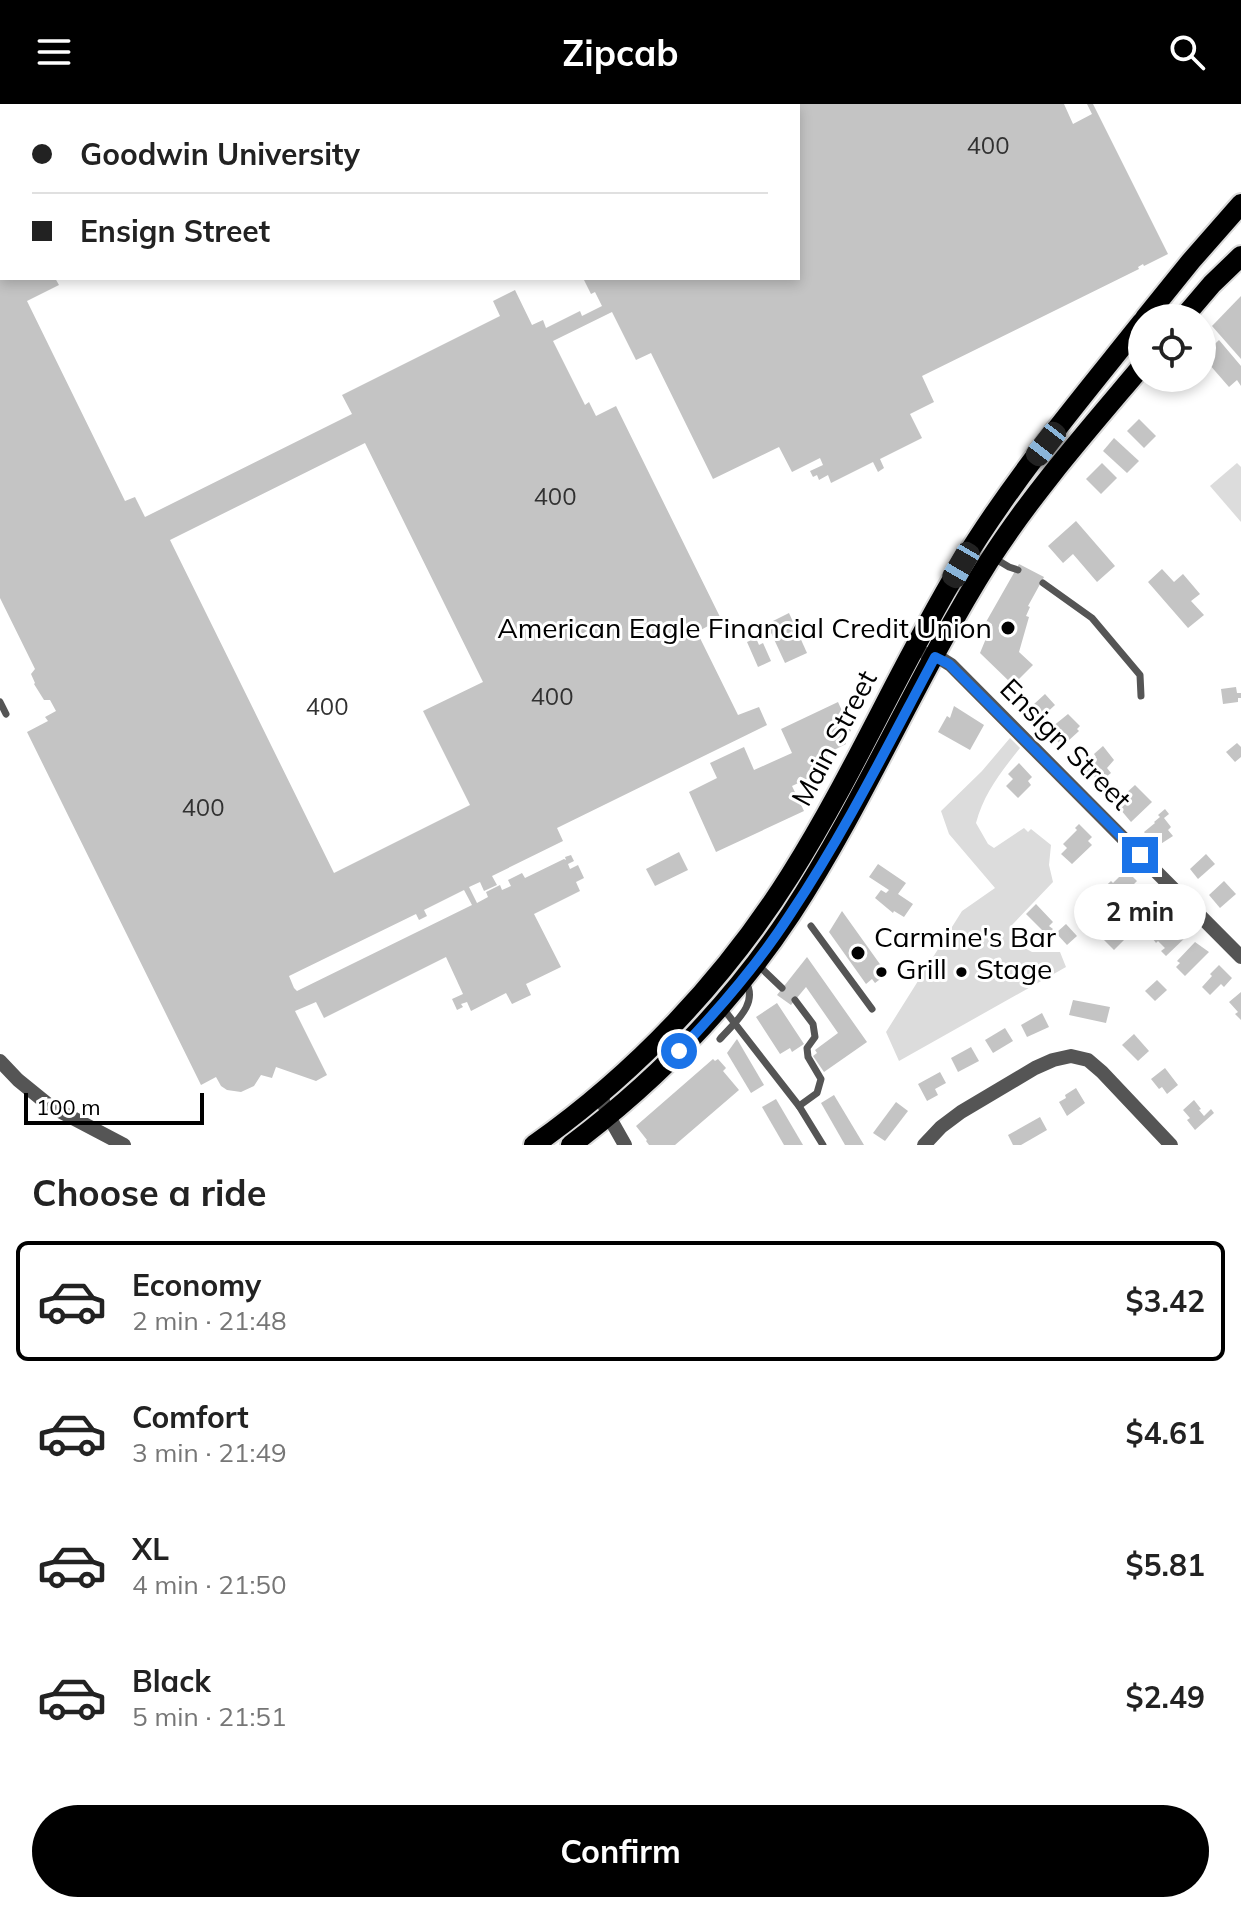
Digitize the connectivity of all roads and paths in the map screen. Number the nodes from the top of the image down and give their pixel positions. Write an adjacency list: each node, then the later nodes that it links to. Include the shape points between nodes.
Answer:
1 (1241, 204): 3 (main road, Main Street)
2 (1241, 256): 4 (main road)
3 (1191, 261): 4 (main road); 5 (main road, Main Street)
4 (1212, 284): 6 (main road)
5 (1157, 304)
6 (1195, 304)
7 (1128, 340): 9 (main road, Main Street)
8 (1128, 383): 10 (main road, Main Street)
9 (995, 512): 10 (main road); 14 (main road, Main Street)
10 (1013, 525): 11 (main road, Main Street)
11 (992, 557): 12 (lane); 15 (main road, Main Street)
12 (1018, 570)
13 (1043, 583): 16 (lane, via 1092,618 1140,675)
14 (914, 649): 15 (street, Ensign Street); 30 (main road, Main Street, via 808,845 761,918 688,1009)
15 (935, 657): 20 (street, Ensign Street, via 949,664); 21 (main road, Main Street, via 827,855)
16 (1141, 696)
17 (0, 702): 18 (lane)
18 (6, 714)
19 (811, 926): 26 (lane)
20 (1241, 957)
21 (756, 962): 22 (main road, Main Street); 23 (lane)
22 (743, 979): 25 (main road, Main Street); 27 (lane, via 750,1000)
23 (782, 988)
24 (795, 1000): 31 (lane, via 813,1024 808,1057 821,1079 817,1093)
25 (721, 1006): 27 (lane); 32 (main road, Main Street)
26 (872, 1009)
27 (735, 1022): 28 (lane); 31 (lane)
28 (720, 1039)
29 (0, 1061): 33 (street, via 50,1106)
30 (600, 1093): 32 (street); 34 (main road, Main Street)
31 (799, 1106): 37 (lane)
32 (608, 1115): 35 (main road, Main Street); 36 (street)
33 (124, 1145)
34 (534, 1145)
35 (571, 1145)
36 (625, 1145)
37 (823, 1145)
38 (924, 1145): 39 (street, via 961,1112 1035,1068 1071,1056 1088,1060 1102,1072)
39 (1171, 1145)

